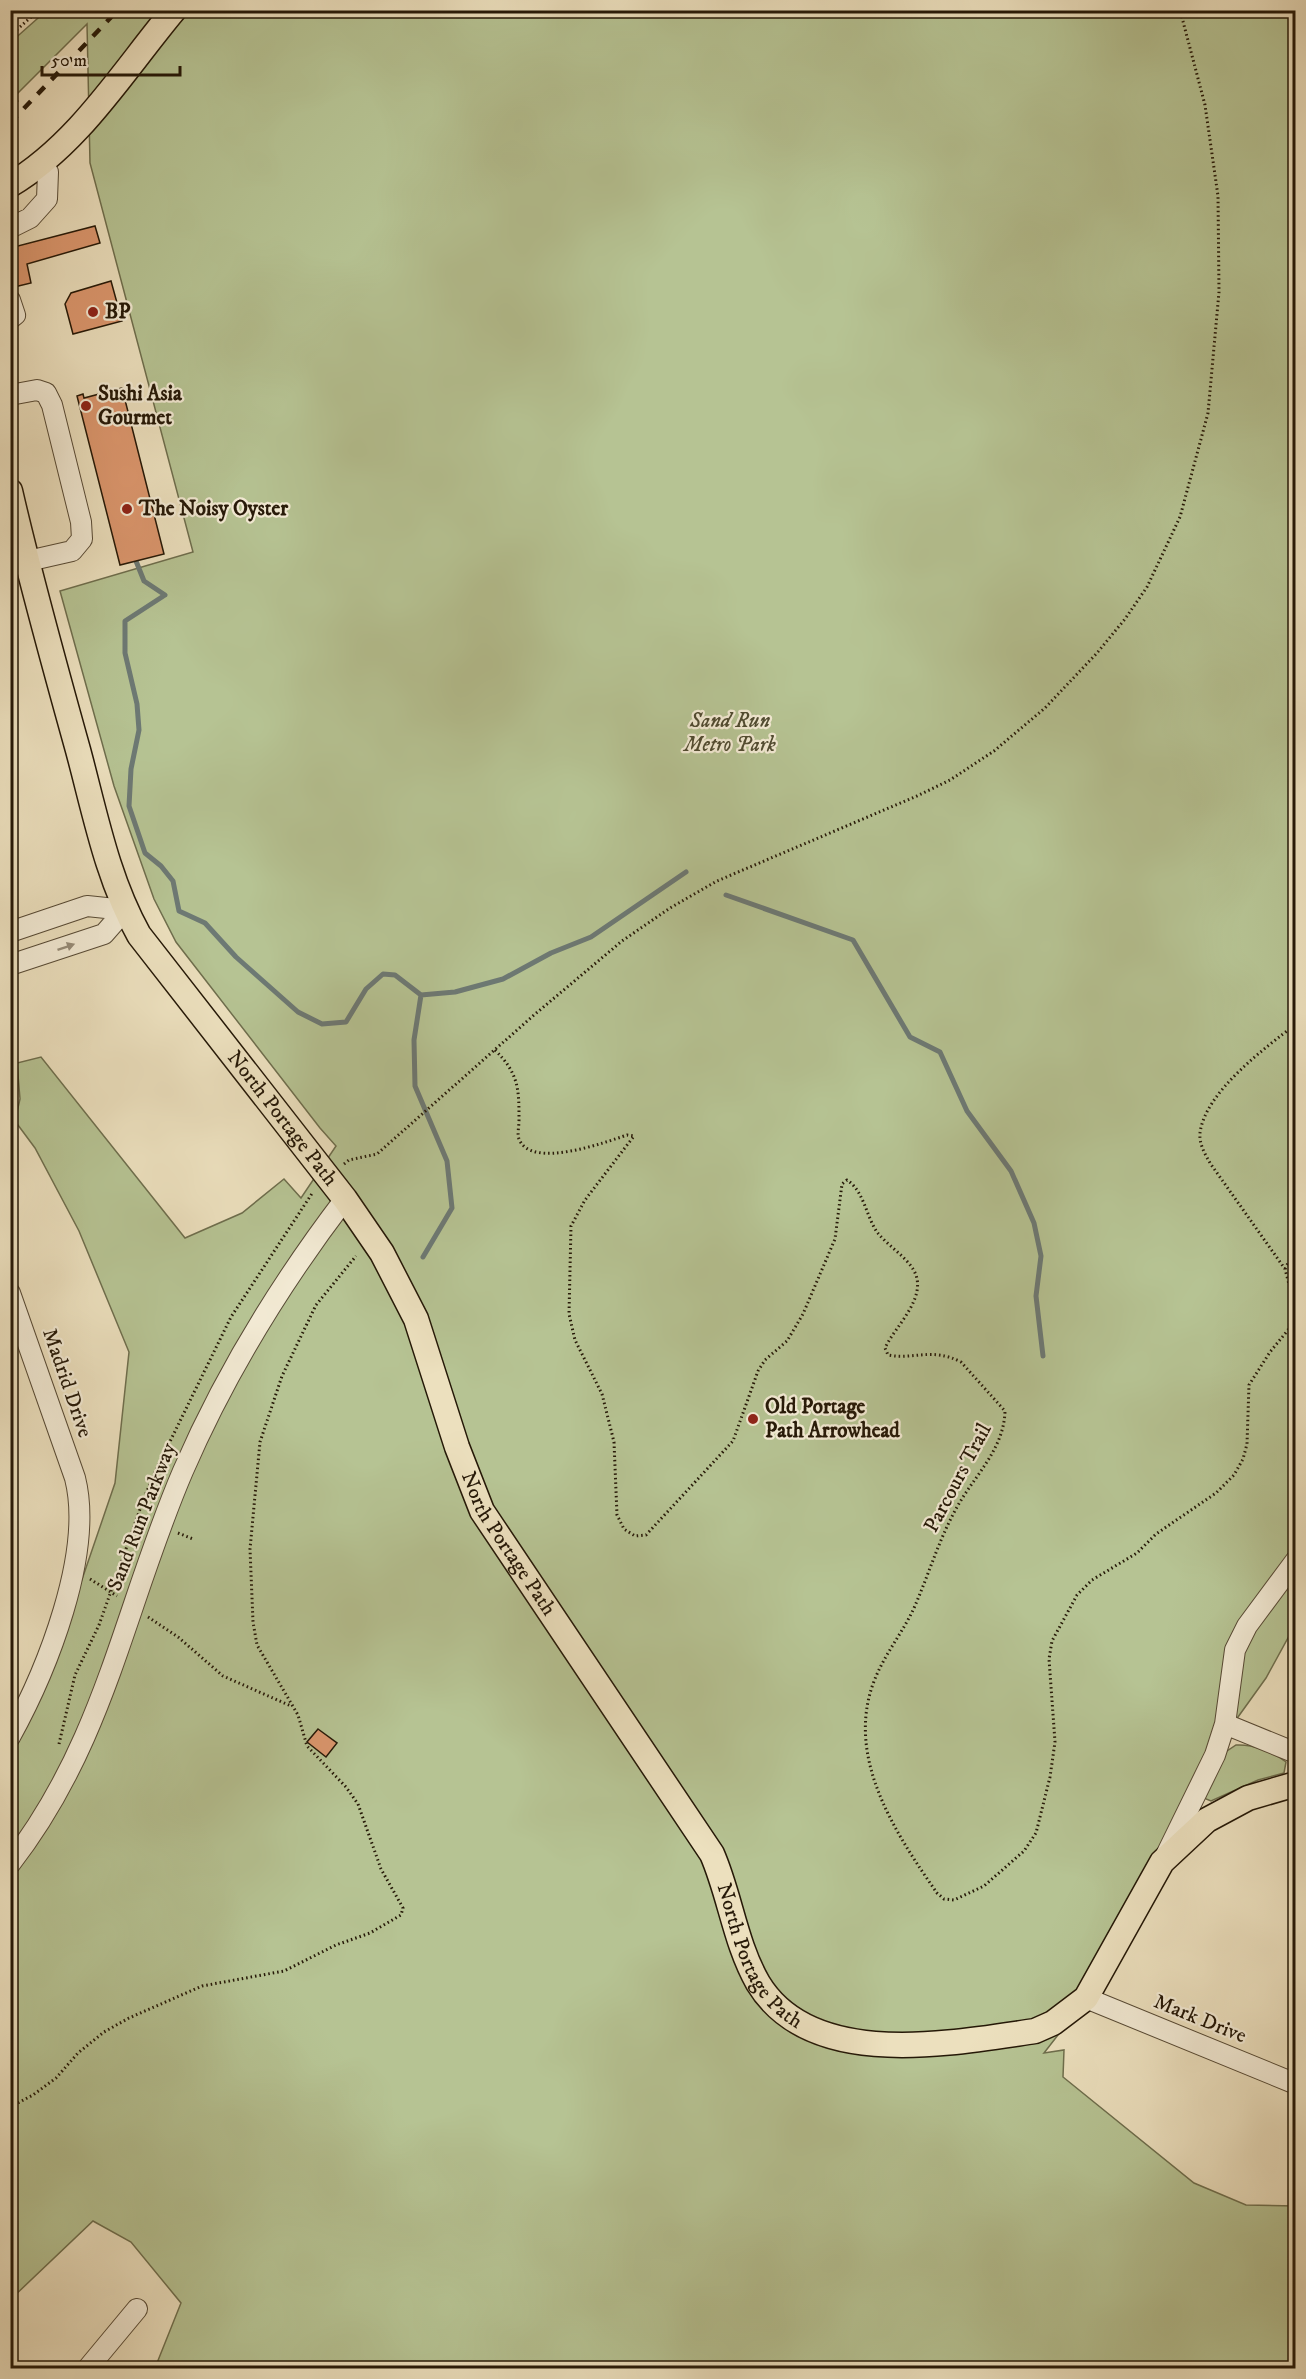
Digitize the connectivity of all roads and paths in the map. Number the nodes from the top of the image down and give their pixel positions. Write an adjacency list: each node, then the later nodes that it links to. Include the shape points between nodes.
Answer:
1 (39, 10): 4 (path)
2 (174, 10): 5 (main road, via 75,134)
3 (1180, 10): 17 (path, via 1205,105 1218,196 1219,292 1208,413 1197,460 1180,517 1147,586 1078,675 994,751 917,796 717,881 670,908 622,941)
4 (10, 36)
5 (42, 164): 6 (main road); 7 (street, via 48,172 47,199 30,218)
6 (10, 185)
7 (10, 228)
8 (10, 300): 9 (street, via 15,315)
9 (10, 319)
10 (10, 395): 12 (street, via 37,390 46,393 81,522 82,539 72,551)
11 (10, 491): 12 (main road, North Portage Path)
12 (20, 549): 13 (main road, North Portage Path)
13 (125, 910): 14 (street, via 87,906); 15 (street, one-way to 13, via 104,934); 19 (main road, North Portage Path, via 139,935)
14 (10, 932)
15 (10, 965)
16 (1296, 1024): 22 (path, Parcours Trail, via 1226,1085 1210,1106 1200,1134 1210,1163)
17 (495, 1050): 18 (path); 22 (path, Parcours Trail, via 511,1068 518,1084 518,1139 525,1148 570,1152 634,1136 576,1213 569,1244 571,1328 602,1394 614,1442 617,1515 624,1529 635,1536 646,1535 733,1441 758,1371 786,1341 803,1314 835,1239 839,1192 847,1180 860,1196 877,1232 914,1270 917,1281 909,1311 885,1348 888,1354 951,1357 961,1362 1005,1411 1004,1429 996,1447 956,1508 913,1609 880,1664 866,1715 867,1746 881,1803 925,1876 944,1899 965,1896 984,1886 1024,1851 1036,1833 1055,1742 1049,1659 1052,1641 1077,1595 1092,1580 1137,1553 1156,1534 1186,1516 1234,1475 1247,1444 1249,1385 1292,1321 1294,1303)
18 (378, 1154)
19 (345, 1199): 26 (street, Sand Run Parkway, via 281,1287 213,1405 182,1472); 34 (main road, North Portage Path, via 382,1253 416,1319 482,1511 712,1854 724,1881 745,1958 759,1985 806,2026 865,2045 1035,2031 1053,2023)
20 (1296, 1247): 22 (path)
21 (356, 1256): 27 (path, via 316,1305 282,1376 260,1442 250,1549 253,1622 257,1645)
22 (1285, 1269)
23 (10, 1293): 29 (street, Madrid Drive, via 78,1489 81,1520 69,1584 42,1672)
24 (1296, 1560): 28 (street, via 1235,1650)
25 (111, 1592): 26 (path)
26 (134, 1607): 27 (path, via 178,1637 223,1676); 33 (street, Sand Run Parkway, via 84,1743 50,1808)
27 (293, 1707): 36 (path, via 307,1746 358,1804 381,1869 403,1908 401,1915 284,1971 202,1986 129,2018 78,2053 56,2078)
28 (1225, 1724): 30 (street); 32 (street, via 1215,1755)
29 (10, 1737)
30 (1296, 1753)
31 (1296, 1784): 32 (main road, North Portage Path, via 1248,1798 1207,1820)
32 (1162, 1862): 34 (main road, North Portage Path)
33 (10, 1864)
34 (1086, 1998): 35 (street, Mark Drive)
35 (1296, 2084)
36 (10, 2107)
37 (137, 2309): 38 (street)
38 (88, 2368)

